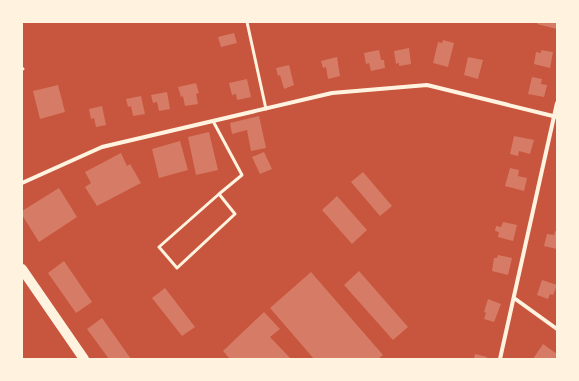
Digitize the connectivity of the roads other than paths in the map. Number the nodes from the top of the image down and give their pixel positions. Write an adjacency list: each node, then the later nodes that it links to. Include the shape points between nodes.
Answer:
1 (247, 22): 3 (lane)
2 (557, 103): 4 (street)
3 (266, 109): 4 (street, via 332,93 427,86); 5 (street)
4 (556, 116): 9 (street)
5 (213, 121): 6 (street, via 102,147); 7 (lane, via 242,175)
6 (22, 183)
7 (218, 194): 7 (lane, via 235,214 177,268 159,246)
8 (22, 269): 11 (main road)
9 (514, 298): 10 (street); 12 (street)
10 (557, 329)
11 (84, 359)
12 (500, 359)

